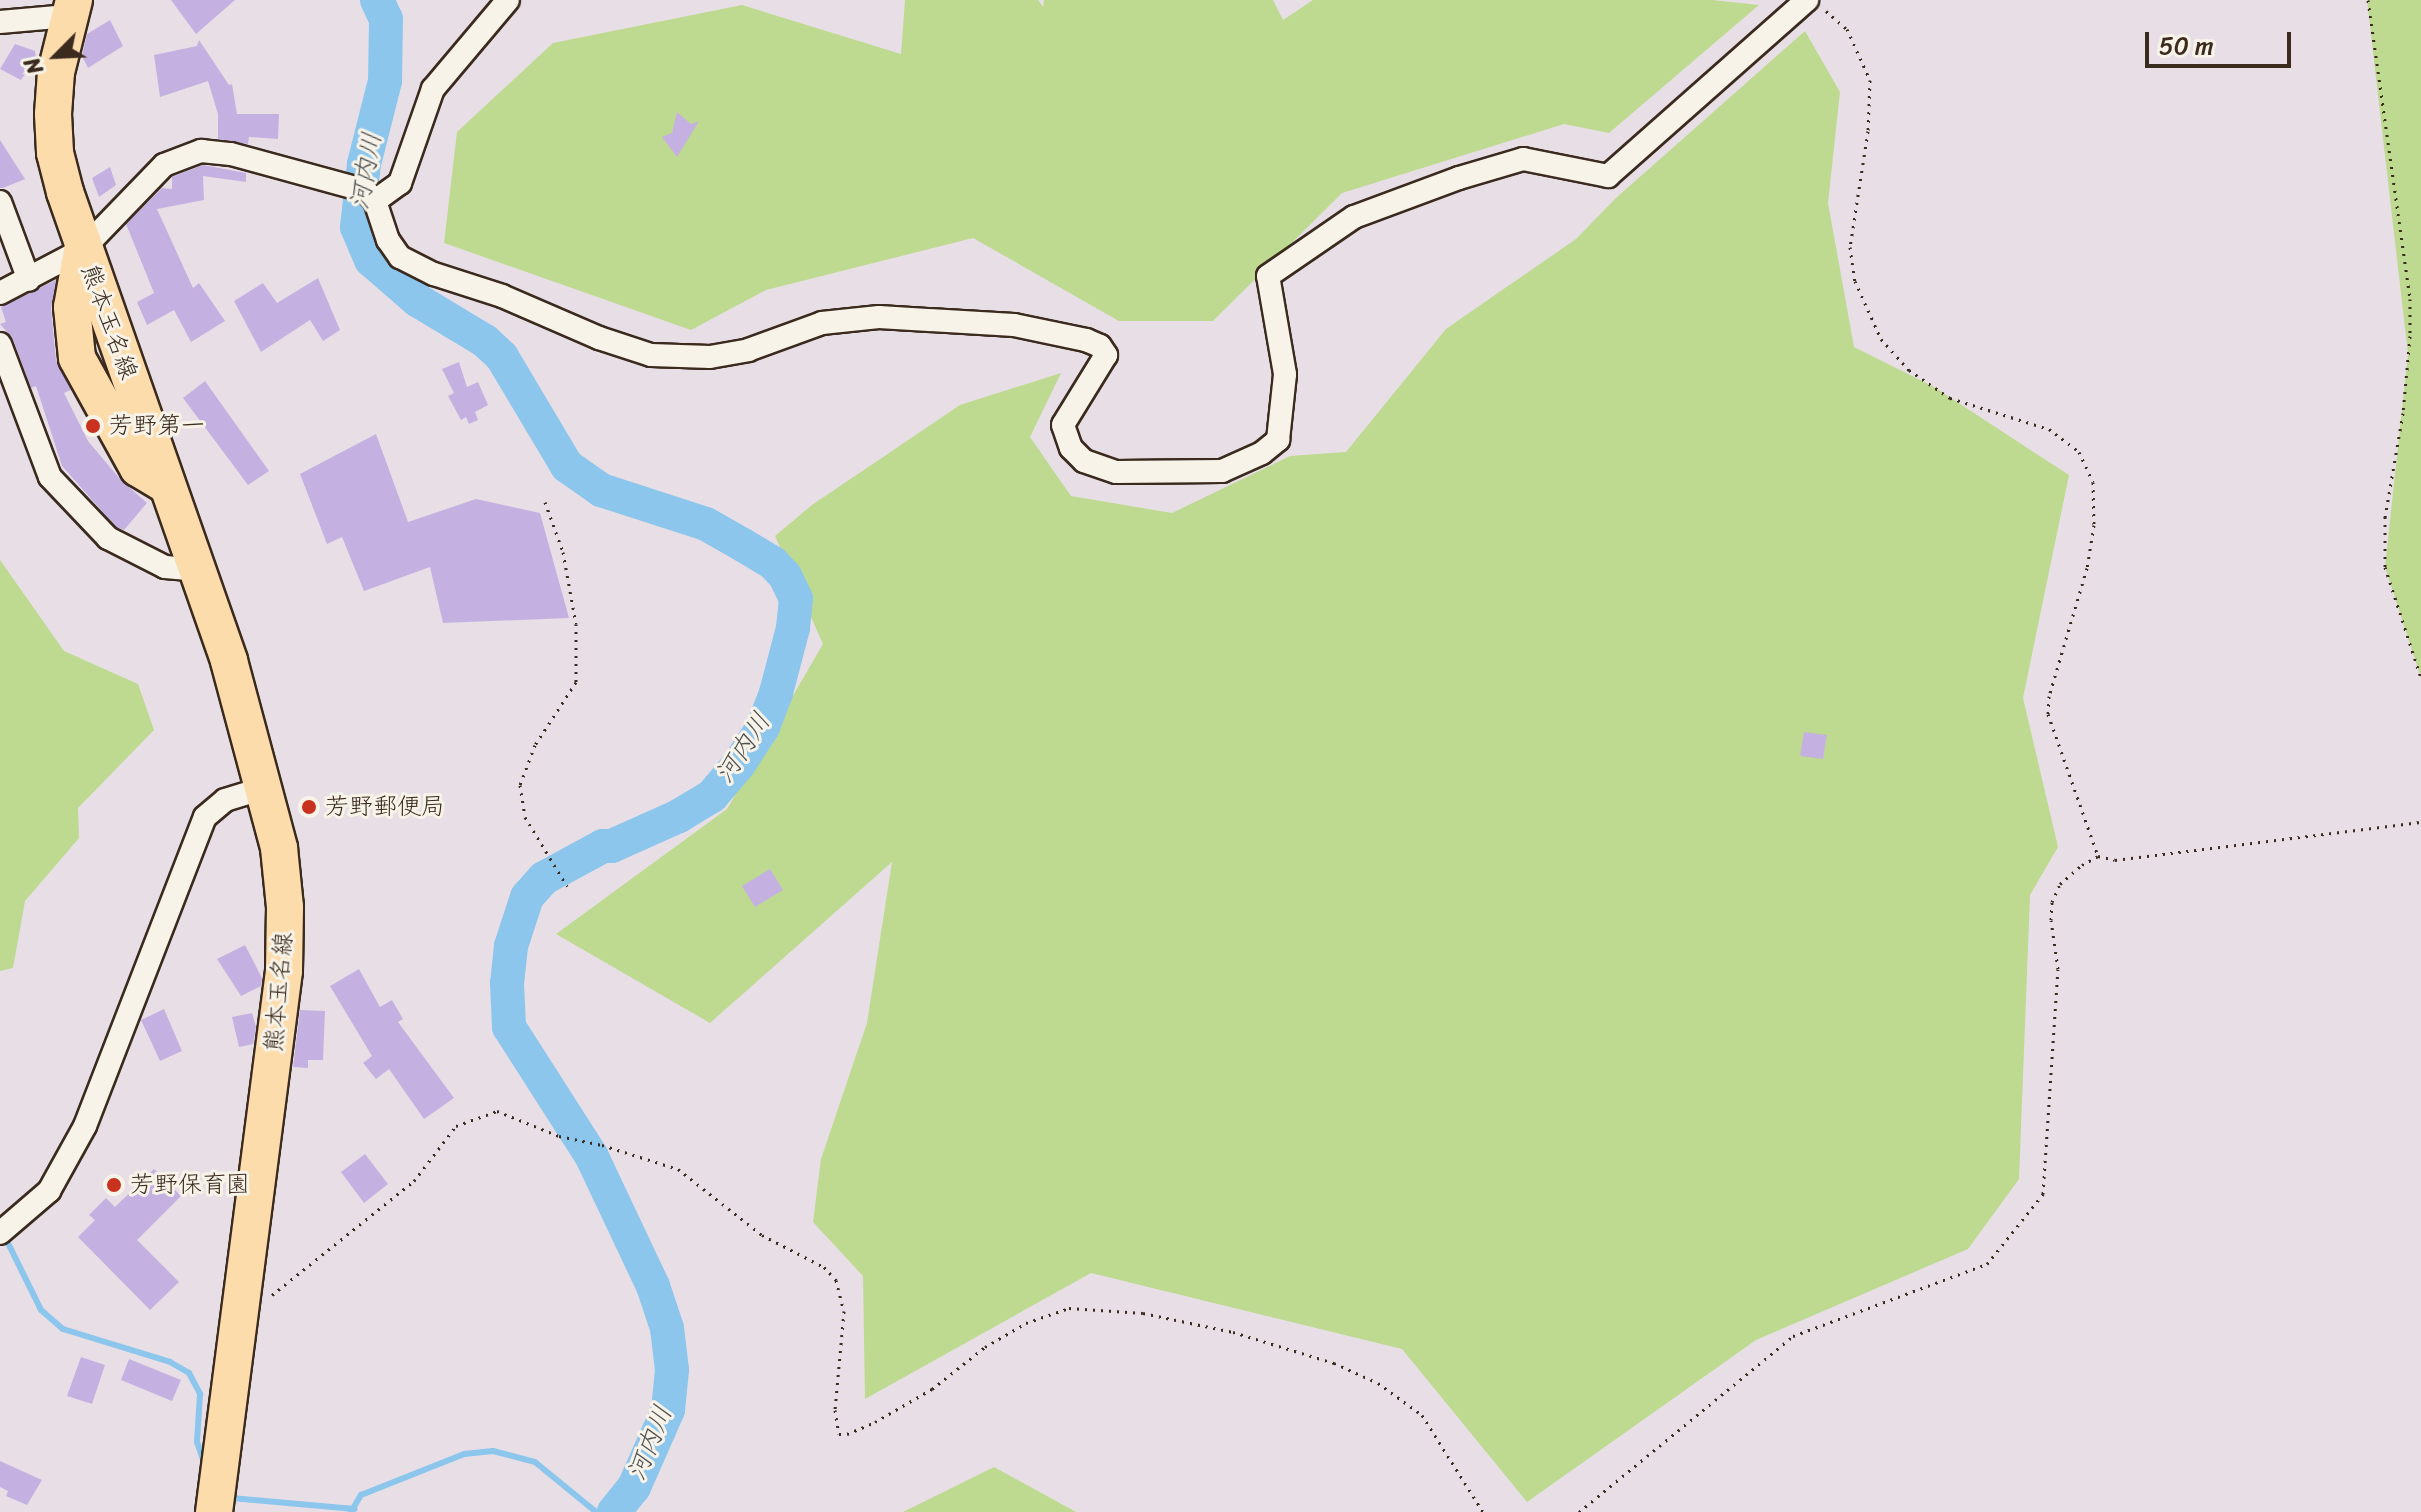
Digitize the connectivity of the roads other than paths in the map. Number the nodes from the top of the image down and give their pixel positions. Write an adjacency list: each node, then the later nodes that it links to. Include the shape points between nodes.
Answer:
1 (508, 0): 5 (street, via 433,89 400,183)
2 (1808, 0): 5 (street, via 1608,176 1523,159 1354,217 1268,276 1285,374 1278,440 1222,471 1116,472 1084,461 1071,448 1063,425 1106,355 1086,340 1014,325 879,317 822,323 748,350 710,357 651,355 400,257 388,240)
3 (71, 8): 4 (street); 7 (main road, 熊本玉名線, via 56,72 53,114 55,153)
4 (0, 22)
5 (375, 201): 7 (street, via 366,191 302,172 201,151 164,165)
6 (0, 202): 8 (street)
7 (82, 250): 8 (street); 11 (main road, 熊本玉名線, via 72,307 77,358 138,468 167,486)
8 (29, 280): 9 (street)
9 (0, 293)
10 (0, 344): 11 (street, via 50,477 108,538 165,567)
11 (197, 570): 12 (main road, 熊本玉名線)
12 (264, 788): 13 (street, via 225,800 205,817 85,1126 49,1191); 14 (main road, 熊本玉名線, via 279,848 284,971)
13 (9, 1227)
14 (214, 1512)

